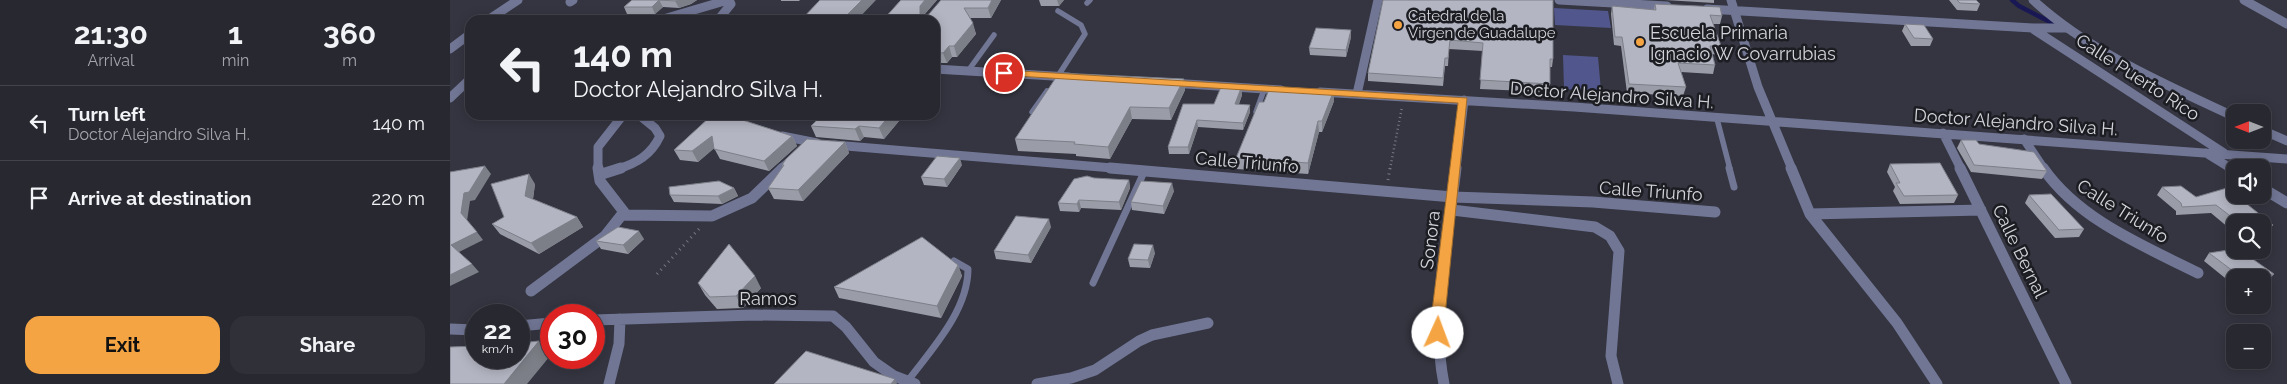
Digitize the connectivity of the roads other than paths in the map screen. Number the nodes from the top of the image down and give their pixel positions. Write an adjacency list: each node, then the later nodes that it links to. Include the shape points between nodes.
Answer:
1 (518, 0): 14 (street)
2 (729, 0): 15 (street); 16 (street, via 731,4)
3 (1378, 0): 32 (street)
4 (1559, 0): 5 (street)
5 (1564, 0): 9 (street)
6 (1731, 0): 12 (street)
7 (2033, 0): 19 (street)
8 (2244, 0): 17 (street)
9 (1628, 2): 10 (street)
10 (1677, 7)
11 (1696, 8): 12 (street)
12 (1734, 10): 18 (street); 41 (street)
13 (1058, 11): 25 (lane, via 1081,25 1085,34)
14 (496, 15)
15 (681, 15)
16 (722, 15)
17 (2287, 24)
18 (2033, 28): 19 (street); 49 (street, Calle Puerto Rico)
19 (2067, 28): 36 (street, via 2142,72)
20 (994, 35): 24 (lane)
21 (465, 38): 22 (street)
22 (450, 49)
23 (940, 69): 24 (street)
24 (968, 71): 25 (street)
25 (1058, 76): 26 (street); 35 (lane)
26 (1077, 77)
27 (1156, 82): 29 (street)
28 (465, 84): 33 (street)
29 (1264, 90): 30 (street); 40 (lane)
30 (1292, 91)
31 (1310, 92): 32 (street, Doctor Alejandro Silva H.)
32 (1357, 94): 34 (street, Doctor Alejandro Silva H.)
33 (450, 98)
34 (1464, 100): 37 (street, Doctor Alejandro Silva H.); 56 (street, Sonora)
35 (1032, 112)
36 (2226, 113)
37 (1716, 119): 41 (street, Doctor Alejandro Silva H.); 54 (lane)
38 (620, 120): 53 (street, via 598,148)
39 (645, 120): 53 (street, via 660,136 658,144 633,164)
40 (1251, 123)
41 (1773, 123): 42 (street, Doctor Alejandro Silva H.); 61 (street)
42 (1943, 133): 45 (street, Doctor Alejandro Silva H.); 59 (street, Calle Bernal)
43 (2271, 134): 46 (street)
44 (778, 136): 47 (street, Calle Triunfo)
45 (2024, 139): 48 (street, Doctor Alejandro Silva H.); 64 (street, Calle Triunfo, via 2062,192 2150,249)
46 (2287, 140)
47 (802, 150): 52 (street, Calle Triunfo); 62 (street, via 752,198 712,216)
48 (2204, 152): 49 (street, Doctor Alejandro Silva H.); 51 (street)
49 (2225, 154): 50 (street, Doctor Alejandro Silva H.)
50 (2287, 159)
51 (2226, 165)
52 (1145, 170): 56 (street, Calle Triunfo); 65 (lane)
53 (600, 175): 62 (street, via 604,187 624,209)
54 (1734, 187)
55 (2271, 193): 57 (street)
56 (1452, 197): 58 (street, Sonora); 60 (street, Calle Triunfo, via 1593,202)
57 (2287, 203)
58 (1452, 210): 75 (street, Sonora, via 1438,319 1439,360); 76 (street, via 1606,231 1619,251 1611,356)
59 (1981, 210): 61 (street); 78 (street, Calle Bernal)
60 (1715, 212)
61 (1810, 214): 77 (street, via 1897,323)
62 (622, 215): 66 (street, via 583,253)
63 (954, 261): 72 (lane, via 968,269 964,295)
64 (2198, 273)
65 (1093, 284)
66 (531, 291)
67 (620, 319): 68 (street, Ramos); 72 (street, Ramos, via 833,316 844,323 863,352 886,372); 73 (street, via 619,344)
68 (605, 320)
69 (1208, 323): 74 (street, via 1155,334 1132,344 1104,365 1084,374)
70 (450, 329): 71 (street)
71 (465, 330)
72 (911, 383)
73 (609, 384)
74 (1037, 384)
75 (1444, 384)
76 (1618, 384)
77 (1937, 384)
78 (2066, 384)

